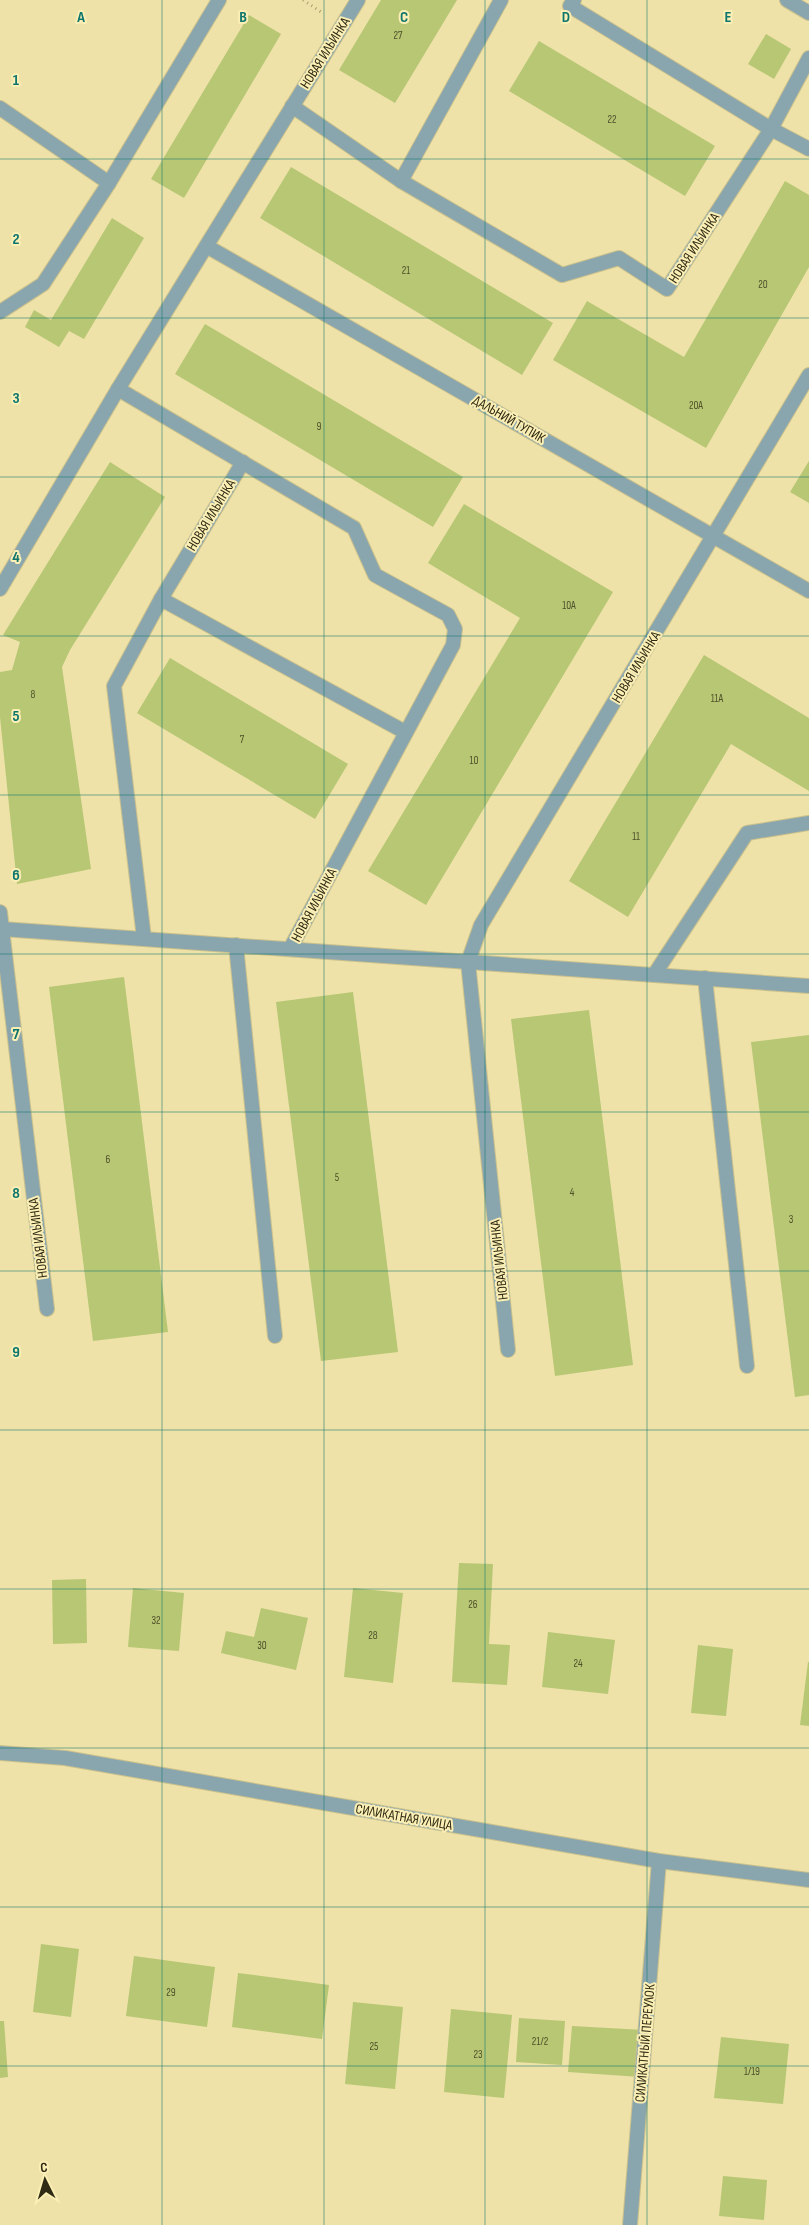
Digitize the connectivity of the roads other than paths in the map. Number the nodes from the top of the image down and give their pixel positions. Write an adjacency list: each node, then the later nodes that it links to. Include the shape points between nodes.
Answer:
1 (219, 0): 13 (street)
2 (358, 0): 8 (street, НОВАЯ ИЛЬИНКА)
3 (502, 0): 12 (street)
4 (574, 0): 10 (street, via 570,6)
5 (787, 0): 6 (street)
6 (809, 13)
7 (809, 58): 10 (street, НОВАЯ ИЛЬИНКА)
8 (292, 106): 12 (street, НОВАЯ ИЛЬИНКА); 14 (street, НОВАЯ ИЛЬИНКА)
9 (0, 108): 13 (street)
10 (772, 129): 11 (street); 12 (street, НОВАЯ ИЛЬИНКА, via 667,289 619,258 562,275)
11 (809, 149)
12 (401, 181)
13 (110, 183): 15 (street, via 43,284)
14 (208, 247): 17 (street, НОВАЯ ИЛЬИНКА); 19 (street, ДАЛЬНИЙ ТУПИК)
15 (0, 312)
16 (809, 375): 19 (street, НОВАЯ ИЛЬИНКА)
17 (118, 389): 18 (street, НОВАЯ ИЛЬИНКА); 20 (street, НОВАЯ ИЛЬИНКА)
18 (243, 462): 22 (street, НОВАЯ ИЛЬИНКА); 23 (street, НОВАЯ ИЛЬИНКА, via 354,528 376,575 448,615 455,630 453,645)
19 (715, 536): 21 (street, ДАЛЬНИЙ ТУПИК); 30 (street, НОВАЯ ИЛЬИНКА, via 481,925)
20 (0, 589)
21 (809, 591)
22 (161, 599): 23 (street); 27 (street, НОВАЯ ИЛЬИНКА, via 114,686)
23 (405, 732): 29 (street, НОВАЯ ИЛЬИНКА)
24 (809, 824): 31 (street, via 747,832)
25 (0, 912): 26 (street, НОВАЯ ИЛЬИНКА)
26 (2, 929): 27 (street, НОВАЯ ИЛЬИНКА); 34 (street, НОВАЯ ИЛЬИНКА)
27 (144, 938): 28 (street, НОВАЯ ИЛЬИНКА)
28 (236, 945): 29 (street, НОВАЯ ИЛЬИНКА); 35 (street)
29 (290, 949): 30 (street, НОВАЯ ИЛЬИНКА)
30 (468, 962): 31 (street, НОВАЯ ИЛЬИНКА); 36 (street, НОВАЯ ИЛЬИНКА)
31 (654, 975): 32 (street, НОВАЯ ИЛЬИНКА)
32 (705, 978): 33 (street, НОВАЯ ИЛЬИНКА); 37 (street)
33 (809, 986)
34 (47, 1309)
35 (275, 1336)
36 (508, 1350)
37 (747, 1366)
38 (0, 1753): 39 (street, СИЛИКАТНАЯ УЛИЦА, via 65,1758)
39 (659, 1861): 40 (street, СИЛИКАТНАЯ УЛИЦА); 41 (street, СИЛИКАТНЫЙ ПЕРЕУЛОК)
40 (809, 1880)
41 (630, 2225)

